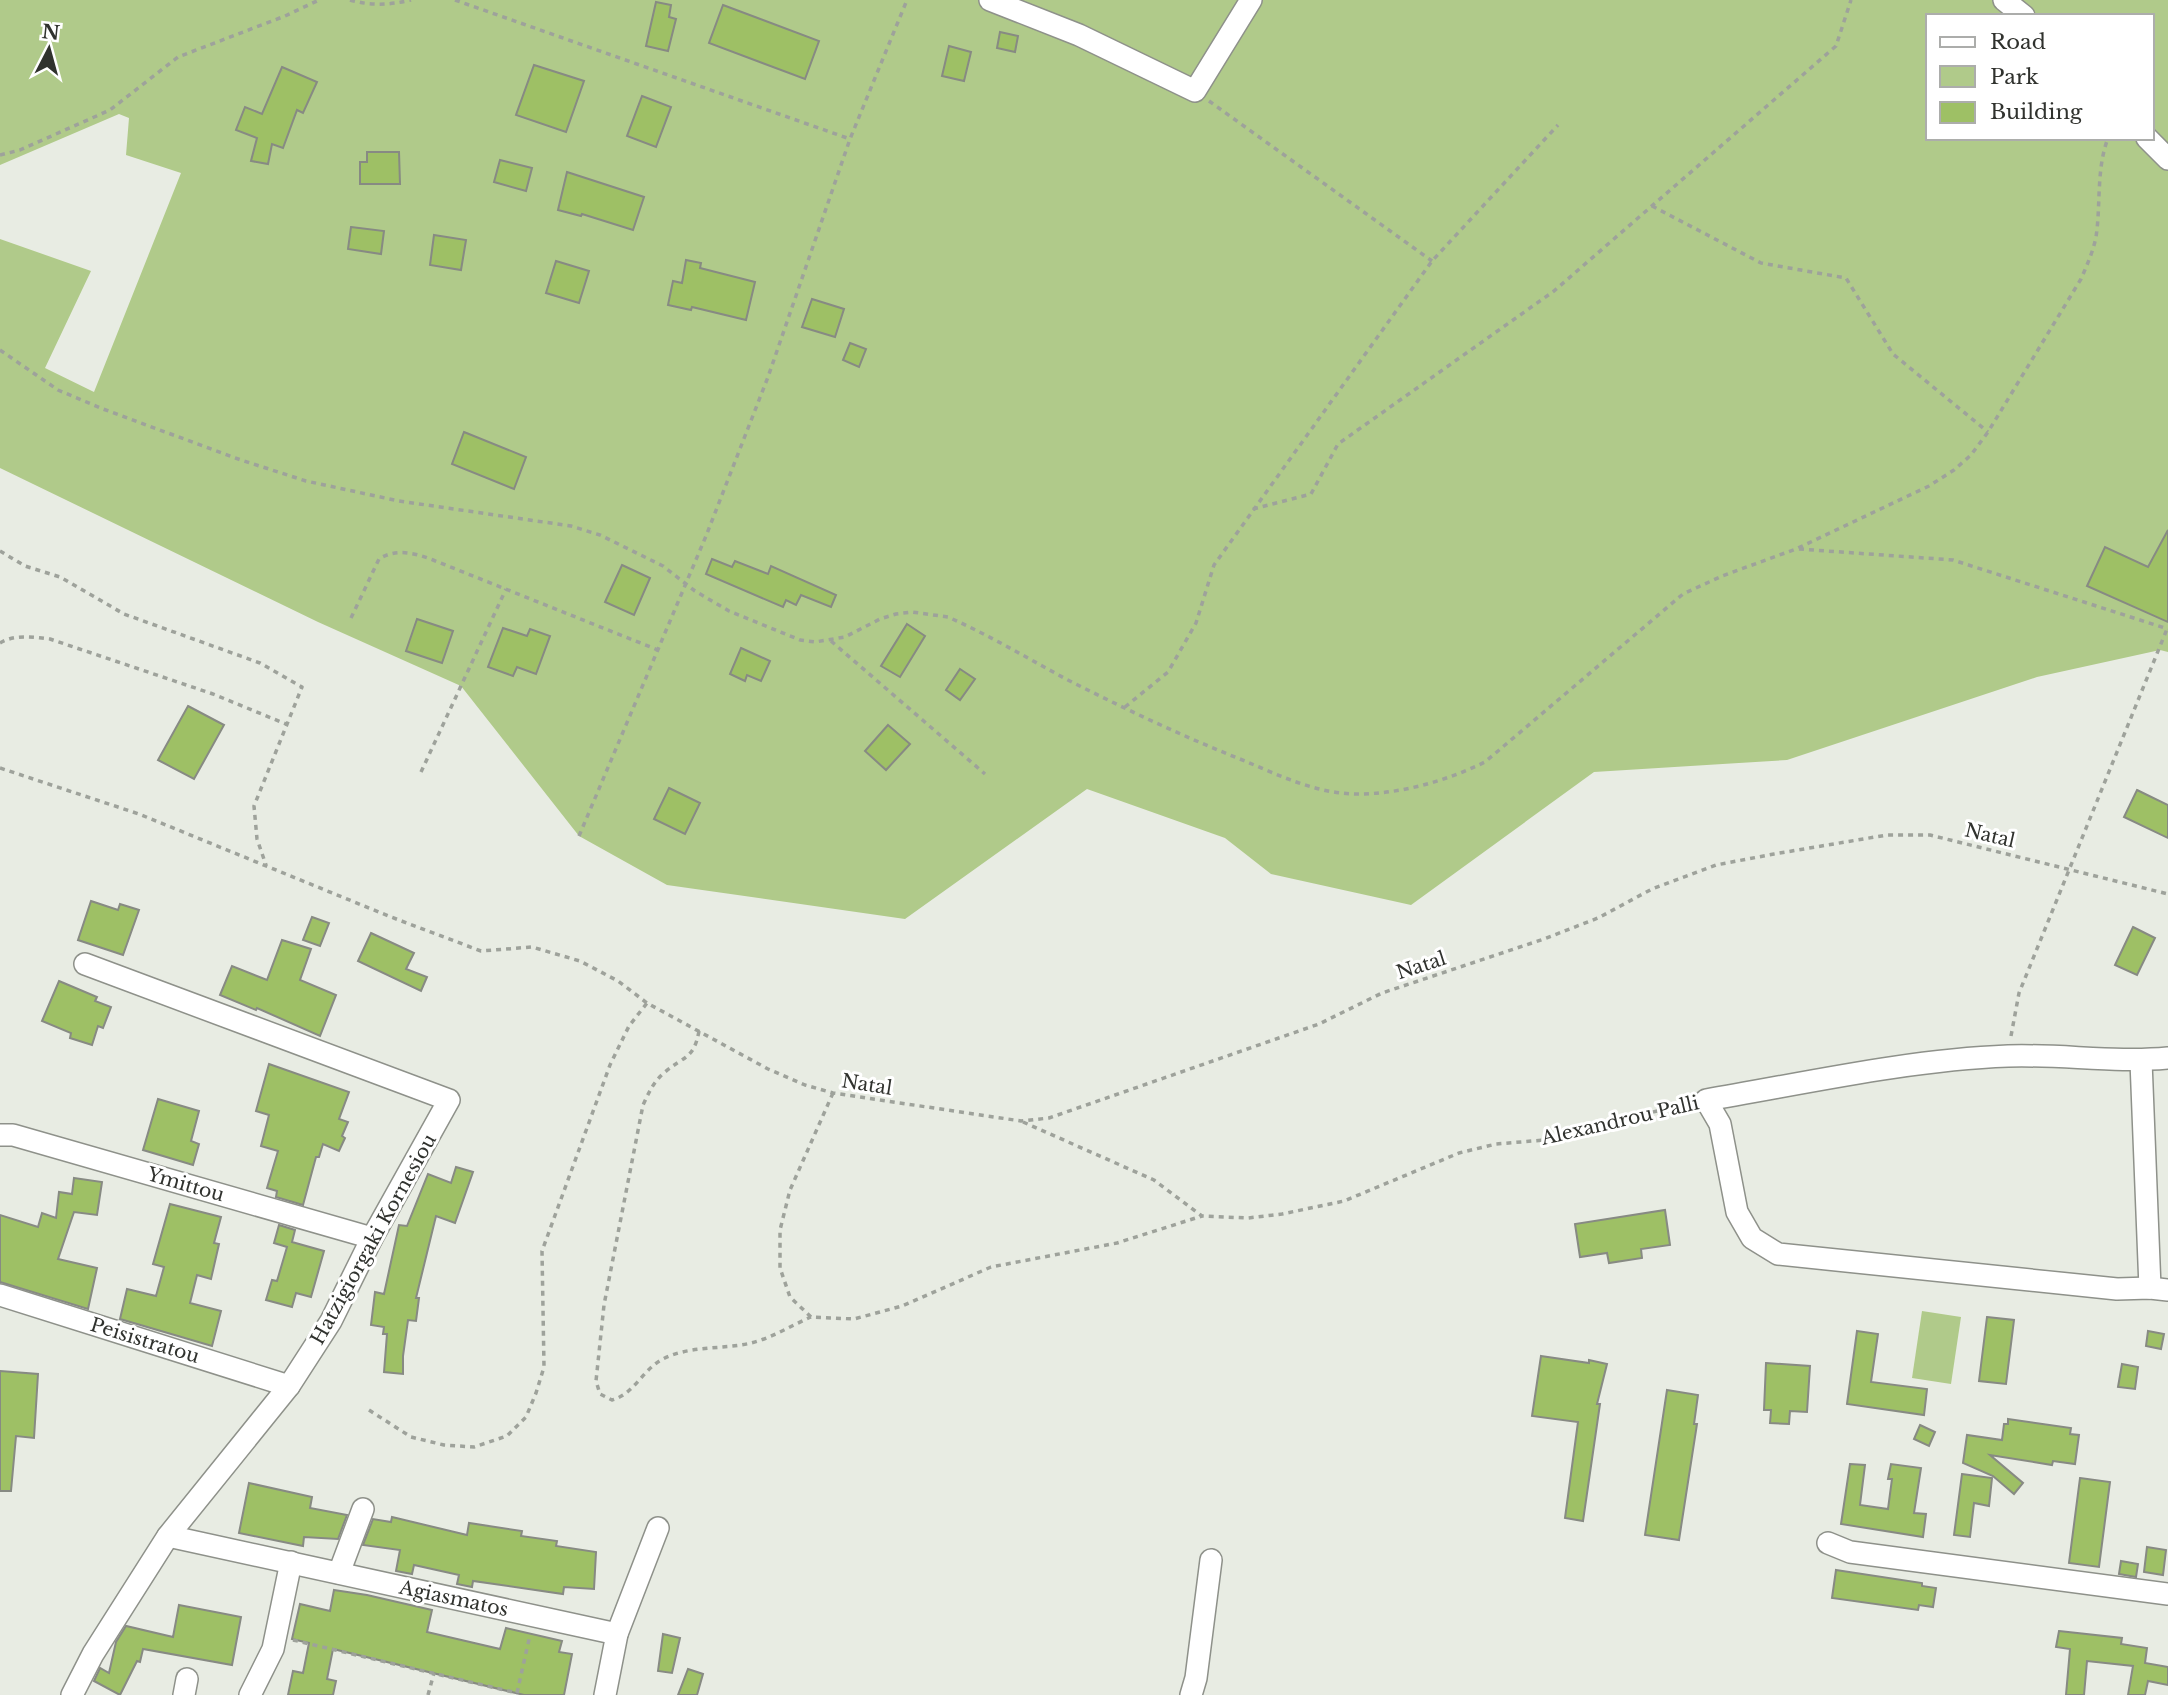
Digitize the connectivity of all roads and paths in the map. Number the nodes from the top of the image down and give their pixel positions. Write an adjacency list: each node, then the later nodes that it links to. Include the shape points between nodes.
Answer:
1 (319, 0): 16 (path, via 178,57 110,110)
2 (350, 0): 3 (path, via 391,4)
3 (411, 0)
4 (455, 0): 13 (path)
5 (907, 0): 13 (path)
6 (990, 0): 11 (street, via 1079,35)
7 (1251, 0): 11 (street)
8 (1851, 0): 18 (path, via 1836,46)
9 (2004, 0): 10 (street)
10 (2022, 14)
11 (1195, 92): 19 (path)
12 (1558, 125): 19 (path)
13 (850, 139): 25 (path, via 768,377)
14 (2108, 140): 21 (path, via 2090,259)
15 (2149, 140): 17 (street)
16 (0, 155)
17 (2168, 159)
18 (1652, 206): 21 (path, via 1761,263 1846,278 1894,354); 22 (path, via 1554,291 1338,444 1311,494)
19 (1432, 261): 22 (path)
20 (0, 350): 25 (path, via 58,390 241,460 343,491 571,526 633,549)
21 (1988, 432): 23 (path, via 1971,455 1929,486)
22 (1253, 509): 32 (path, via 1214,565 1196,623 1168,672)
23 (1797, 549): 28 (path, via 1953,560); 32 (path, via 1683,594 1485,762 1416,787 1331,792 1181,736)
24 (0, 551): 33 (path, via 60,577 124,614 260,663 302,687)
25 (687, 583): 29 (path, via 695,592 763,626 800,640); 31 (path)
26 (506, 589): 27 (path, via 419,555 387,554 375,564); 31 (path); 35 (path)
27 (351, 618)
28 (2167, 629): 39 (path)
29 (831, 640): 32 (path, via 896,614 948,617); 36 (path)
30 (0, 643): 33 (path, via 28,636 50,639 214,694)
31 (658, 650): 37 (path)
32 (1124, 707)
33 (286, 724): 38 (path, via 254,806 257,839)
34 (0, 768): 38 (path, Natal, via 139,814)
35 (421, 772)
36 (985, 774)
37 (579, 836)
38 (266, 865): 42 (path, Natal, via 481,951 532,947 580,961)
39 (2069, 868): 40 (path, Natal); 44 (path, via 2019,993); 49 (path, Natal, via 1930,835 1886,835 1716,866 1652,889 1598,918 1544,939 1382,993 1307,1028 1048,1118)
40 (2168, 894)
41 (85, 964): 52 (street, Hatzigiorgaki Kornesiou, via 449,1100)
42 (647, 1003): 43 (path, Natal); 57 (path, via 629,1026 610,1065 542,1251 544,1367 526,1417 507,1436 474,1447 411,1437)
43 (699, 1031): 47 (path, Natal, via 768,1069); 55 (path, via 688,1058 652,1085 643,1105 604,1305 596,1381 600,1394 612,1400 625,1397 660,1361 680,1352 756,1342)
44 (2009, 1056): 46 (street, Alexandrou Palli); 48 (street, Alexandrou Palli, via 1930,1062)
45 (2168, 1058): 46 (street, Alexandrou Palli)
46 (2141, 1061): 53 (street)
47 (833, 1093): 49 (path, Natal); 55 (path, via 790,1190 780,1230 780,1268 790,1297)
48 (1706, 1100): 51 (path, Alexandrou Palli, via 1557,1139 1496,1144 1459,1153 1344,1201 1248,1219); 53 (street, via 1720,1124 1737,1212 1752,1238 1778,1254 2117,1289)
49 (1021, 1121): 51 (path, via 1154,1180)
50 (0, 1135): 52 (street, Ymittou)
51 (1202, 1216): 55 (path, via 1117,1242 991,1267 902,1307 854,1319)
52 (372, 1238): 56 (street, Hatzigiorgaki Kornesiou, via 331,1321)
53 (2159, 1289)
54 (0, 1295): 56 (street, Peisistratou)
55 (811, 1317)
56 (289, 1385): 60 (street, Hatzigiorgaki Kornesiou)
57 (369, 1410)
58 (363, 1509): 64 (street)
59 (658, 1528): 67 (street)
60 (169, 1536): 63 (street, Agiasmatos); 71 (street, Hatzigiorgaki Kornesiou)
61 (1828, 1544): 65 (street, via 1850,1552)
62 (1211, 1560): 75 (street)
63 (291, 1562): 64 (street, Agiasmatos); 68 (street)
64 (339, 1573): 66 (street, Agiasmatos)
65 (2168, 1594)
66 (534, 1616): 67 (street, Agiasmatos); 70 (path)
67 (617, 1634): 74 (street)
68 (277, 1636): 69 (path); 72 (street)
69 (434, 1673): 70 (path); 73 (path)
70 (517, 1694)
71 (72, 1695)
72 (250, 1695)
73 (428, 1695)
74 (606, 1695)
75 (1191, 1695)

